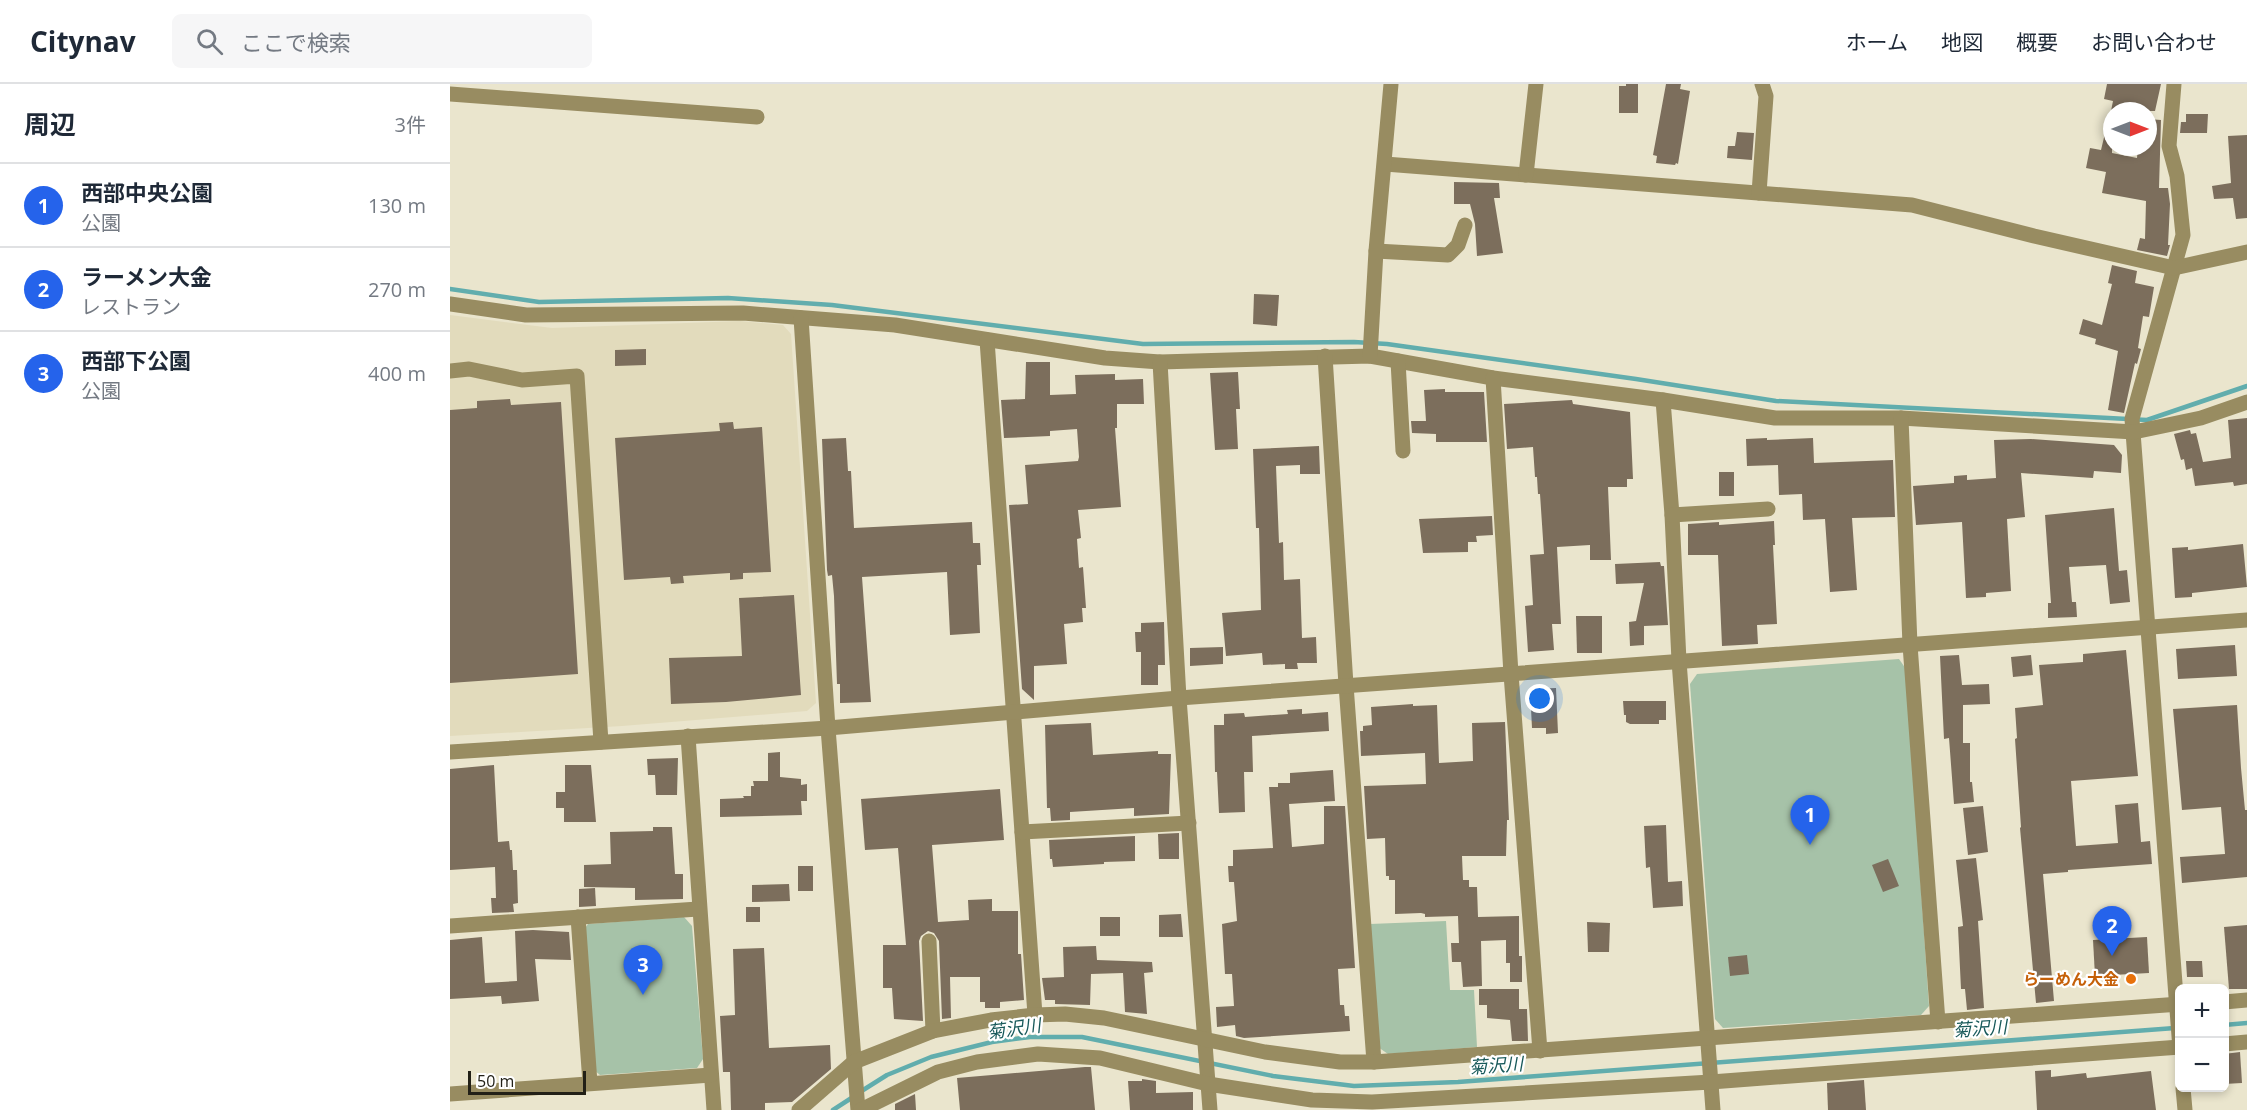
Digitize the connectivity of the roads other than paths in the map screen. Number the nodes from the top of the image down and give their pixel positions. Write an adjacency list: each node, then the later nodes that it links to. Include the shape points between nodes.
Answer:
1 (1391, 84): 7 (street)
2 (1536, 84): 8 (street)
3 (1762, 84): 9 (street, via 1766,96)
4 (2174, 84): 13 (street, via 2169,146 2177,176 2183,235)
5 (450, 94): 6 (street)
6 (757, 117)
7 (1385, 165): 8 (street); 11 (street)
8 (1526, 175): 9 (street)
9 (1759, 193): 13 (street, via 1911,205)
10 (1465, 225): 11 (street, via 1458,245 1448,255)
11 (1376, 251): 18 (street)
12 (2247, 252): 13 (street)
13 (2174, 268): 26 (street, via 2132,420)
14 (450, 304): 15 (street, via 526,315 743,313)
15 (801, 318): 16 (street, via 894,325); 38 (street)
16 (987, 340): 20 (street); 37 (street)
17 (1326, 356): 18 (street); 20 (street); 35 (street)
18 (1370, 356): 19 (street)
19 (1398, 361): 22 (street); 27 (street)
20 (1160, 362): 36 (street)
21 (450, 371): 40 (street, via 469,369 522,380 577,376)
22 (1493, 378): 23 (street); 34 (street)
23 (1663, 400): 25 (street, via 1775,418); 29 (street)
24 (2247, 402): 26 (street, via 2201,418)
25 (1901, 418): 26 (street); 32 (street)
26 (2134, 432): 31 (street)
27 (1403, 451)
28 (1768, 509): 29 (street)
29 (1672, 515): 33 (street)
30 (2247, 620): 31 (street)
31 (2147, 628): 32 (street); 48 (street)
32 (1910, 645): 33 (street); 53 (street)
33 (1679, 661): 34 (street); 56 (street)
34 (1511, 674): 35 (street); 60 (street)
35 (1347, 685): 36 (street); 61 (street)
36 (1179, 698): 37 (street); 42 (street)
37 (1014, 711): 38 (street); 43 (street)
38 (828, 728): 39 (street); 62 (street)
39 (688, 736): 40 (street); 44 (street)
40 (602, 742): 41 (street)
41 (450, 752)
42 (1189, 823): 43 (street); 58 (street)
43 (1022, 832): 52 (street)
44 (698, 909): 45 (street); 63 (street)
45 (578, 917): 46 (street); 66 (street)
46 (450, 926)
47 (929, 940): 54 (street)
48 (2176, 984)
49 (2247, 1000): 50 (street)
50 (2229, 1002)
51 (2175, 1004): 53 (street)
52 (1035, 1015): 54 (street); 58 (street, via 1104,1018)
53 (1938, 1022): 56 (street)
54 (933, 1030): 62 (street)
55 (2247, 1042): 57 (street)
56 (1708, 1043): 60 (street); 64 (street)
57 (2229, 1044)
58 (1205, 1045): 61 (street, via 1340,1062); 65 (street)
59 (2175, 1048): 64 (street)
60 (1540, 1051): 61 (street)
61 (1374, 1062)
62 (855, 1067): 69 (street); 71 (street)
63 (711, 1075): 66 (street); 70 (street)
64 (1711, 1077): 65 (street, via 1372,1102 1312,1100); 73 (street)
65 (1208, 1080): 69 (street, via 1100,1058 1038,1054 938,1072); 72 (street)
66 (591, 1083): 68 (street)
67 (2183, 1092): 74 (street)
68 (450, 1094)
69 (859, 1109)
70 (714, 1110)
71 (799, 1110)
72 (1210, 1110)
73 (1713, 1110)
74 (2184, 1110)

